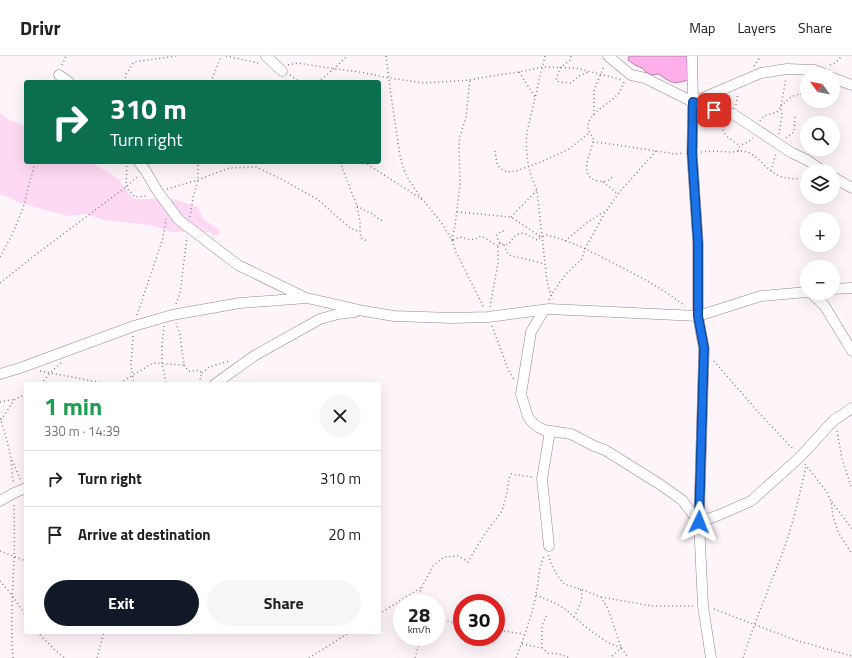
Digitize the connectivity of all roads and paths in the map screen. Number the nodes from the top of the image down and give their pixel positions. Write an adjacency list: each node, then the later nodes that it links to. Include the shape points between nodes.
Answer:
1 (176, 56): 24 (path, via 134,62)
2 (221, 56): 25 (path)
3 (242, 56): 10 (path)
4 (266, 56): 17 (street)
5 (347, 56): 13 (path)
6 (386, 56): 22 (path)
7 (544, 56): 12 (path)
8 (571, 56): 14 (path)
9 (692, 56): 33 (street)
10 (239, 59)
11 (606, 59): 21 (path); 33 (street, via 631,75 644,78)
12 (543, 66): 14 (path); 18 (path); 32 (path)
13 (335, 68): 17 (path, via 298,63 288,65); 22 (path); 26 (path)
14 (560, 68): 19 (path, via 576,68); 19 (path, via 556,80 559,82 571,82)
15 (787, 69): 16 (street); 28 (street, via 761,73); 34 (path)
16 (800, 69)
17 (282, 71)
18 (519, 72): 27 (path); 32 (path)
19 (588, 72): 21 (path)
20 (59, 75): 23 (street)
21 (600, 75): 37 (path, via 594,90); 37 (path, via 624,80 616,96)
22 (389, 78): 27 (path, via 424,84); 67 (path, via 400,156 409,180)
23 (66, 80)
24 (125, 80)
25 (212, 80)
26 (320, 80)
27 (470, 80): 70 (path, via 467,113 459,143 460,184)
28 (743, 80): 33 (street); 36 (path)
29 (840, 81): 30 (street)
30 (852, 85)
31 (800, 95): 34 (path, via 788,99)
32 (535, 97): 55 (path, via 526,143)
33 (693, 102): 35 (street); 47 (street)
34 (781, 106): 39 (path, via 777,112 764,116); 42 (path)
35 (714, 110): 36 (street); 43 (path, via 723,131)
36 (734, 114): 39 (street)
37 (594, 115): 40 (path, via 588,124)
38 (795, 117): 42 (path, via 794,132)
39 (757, 130): 42 (street); 43 (path, via 752,139)
40 (589, 133): 41 (path, via 593,137); 55 (path, via 569,149)
41 (593, 142): 45 (path); 61 (path, via 586,172 590,178)
42 (779, 145): 53 (street); 56 (path)
43 (740, 146): 46 (path)
44 (495, 151): 55 (path, via 497,164 508,172)
45 (657, 151): 47 (path); 66 (path)
46 (738, 151): 47 (path); 56 (path, via 752,154)
47 (692, 153): 98 (street, via 698,243)
48 (34, 164): 85 (path, via 23,208)
49 (127, 164): 62 (path)
50 (198, 164): 59 (path)
51 (341, 164): 68 (path)
52 (367, 164): 67 (path)
53 (813, 164)
54 (142, 166): 62 (path); 65 (street)
55 (529, 167): 64 (path)
56 (771, 171): 58 (path, via 780,176)
57 (612, 177): 61 (path)
58 (800, 179)
59 (198, 180): 65 (path); 74 (path); 76 (path, via 228,168 256,167 317,199 350,228)
60 (840, 181): 63 (street)
61 (604, 182): 66 (path)
62 (126, 187): 65 (path, via 135,197); 87 (path)
63 (852, 188)
64 (537, 190): 72 (path); 77 (path)
65 (158, 192): 74 (street, via 179,220)
66 (618, 194): 69 (path)
67 (423, 200): 78 (path)
68 (357, 206): 73 (path); 76 (path)
69 (610, 207): 80 (path); 84 (path)
70 (457, 212): 72 (path); 78 (path)
71 (166, 213): 100 (path, via 163,238)
72 (511, 217): 77 (path)
73 (383, 222)
74 (188, 227): 92 (street, via 238,265); 97 (path, via 180,293)
75 (505, 231): 81 (path, via 497,235)
76 (360, 232): 79 (path, via 361,238)
77 (541, 237): 80 (path, via 546,235); 82 (path, via 535,240 526,234 517,234 509,244); 86 (path)
78 (452, 240): 83 (path, via 460,237 474,240 481,236); 99 (path)
79 (367, 241)
80 (564, 241): 84 (path)
81 (500, 243): 82 (path); 83 (path)
82 (504, 245): 86 (path, via 509,255)
83 (498, 246): 99 (path, via 498,263)
84 (586, 249): 91 (path, via 582,259 566,274); 98 (path, via 643,278)
85 (0, 257)
86 (545, 264): 91 (path)
87 (0, 283)
88 (852, 288): 89 (street)
89 (840, 289)
90 (800, 293): 98 (street, via 760,296)
91 (551, 295): 94 (path); 95 (path)
92 (307, 298): 96 (street); 97 (street, via 240,303)
93 (819, 300): 101 (street)
94 (560, 309): 95 (street); 98 (street)
95 (544, 310): 99 (street); 119 (street, via 531,332)
96 (364, 311): 99 (street, via 394,316); 118 (street, via 320,319 254,356)
97 (172, 315): 100 (street); 105 (path, via 164,326); 106 (path, via 180,335)
98 (698, 316): 135 (street, via 704,348)
99 (488, 317): 119 (path, via 508,369)
100 (134, 326): 110 (street); 111 (path)
101 (852, 351)
102 (232, 360): 109 (path, via 209,367)
103 (714, 361): 127 (path)
104 (62, 362): 108 (path)
105 (162, 364): 106 (path); 111 (path, via 153,363); 116 (path)
106 (184, 365): 109 (path, via 190,372)
107 (35, 370): 108 (path)
108 (51, 372): 112 (path); 113 (path)
109 (202, 372): 117 (path)
110 (0, 374)
111 (133, 374): 114 (path); 115 (path)
112 (43, 382)
113 (98, 382)
114 (121, 382)
115 (134, 382)
116 (166, 382)
117 (201, 382)
118 (218, 382)
119 (521, 394): 126 (street, via 533,424)
120 (24, 395): 121 (path)
121 (15, 399): 122 (path); 124 (path)
122 (0, 402)
123 (852, 408): 125 (street)
124 (0, 419): 128 (path)
125 (834, 420): 127 (street); 131 (path, via 842,459)
126 (550, 431): 130 (street); 135 (street, via 571,434 605,450 682,500)
127 (800, 457): 129 (path); 135 (street, via 751,501)
128 (11, 458): 132 (path); 132 (path, via 20,479)
129 (806, 466): 134 (path, via 827,492); 154 (path, via 785,545)
130 (542, 479): 137 (street); 143 (path, via 511,474 502,511 468,562 459,556 444,557 433,566)
131 (852, 489)
132 (21, 490): 133 (street); 140 (path)
133 (0, 501)
134 (831, 502): 136 (path); 139 (path, via 838,532)
135 (699, 522): 149 (street)
136 (852, 529)
137 (549, 546): 144 (path, via 550,561 564,584); 147 (path, via 541,560)
138 (0, 550): 140 (path)
139 (852, 554)
140 (14, 556): 141 (path); 146 (path)
141 (24, 560)
142 (0, 581): 146 (path)
143 (422, 587): 145 (path); 151 (path)
144 (580, 589): 148 (path); 153 (path, via 580,602)
145 (421, 594)
146 (12, 595): 150 (path); 165 (path)
147 (536, 595): 153 (path, via 557,604); 159 (path)
148 (601, 597): 149 (path, via 652,606); 163 (path, via 606,604)
149 (703, 606): 154 (path); 174 (street)
150 (24, 613)
151 (381, 613)
152 (548, 614): 162 (path, via 542,626)
153 (574, 617): 163 (path, via 607,642)
154 (754, 625): 164 (path); 175 (path)
155 (505, 631): 159 (path)
156 (39, 634): 166 (path)
157 (103, 634): 167 (path)
158 (347, 634): 168 (path)
159 (524, 634): 160 (path)
160 (522, 644): 162 (path); 170 (path)
161 (419, 646): 169 (path)
162 (542, 648): 171 (path, via 548,653)
163 (621, 648): 172 (path); 173 (path)
164 (852, 656)
165 (13, 658)
166 (65, 658)
167 (97, 658)
168 (309, 658)
169 (415, 658)
170 (516, 658)
171 (570, 658)
172 (610, 658)
173 (629, 658)
174 (711, 658)
175 (743, 658)

